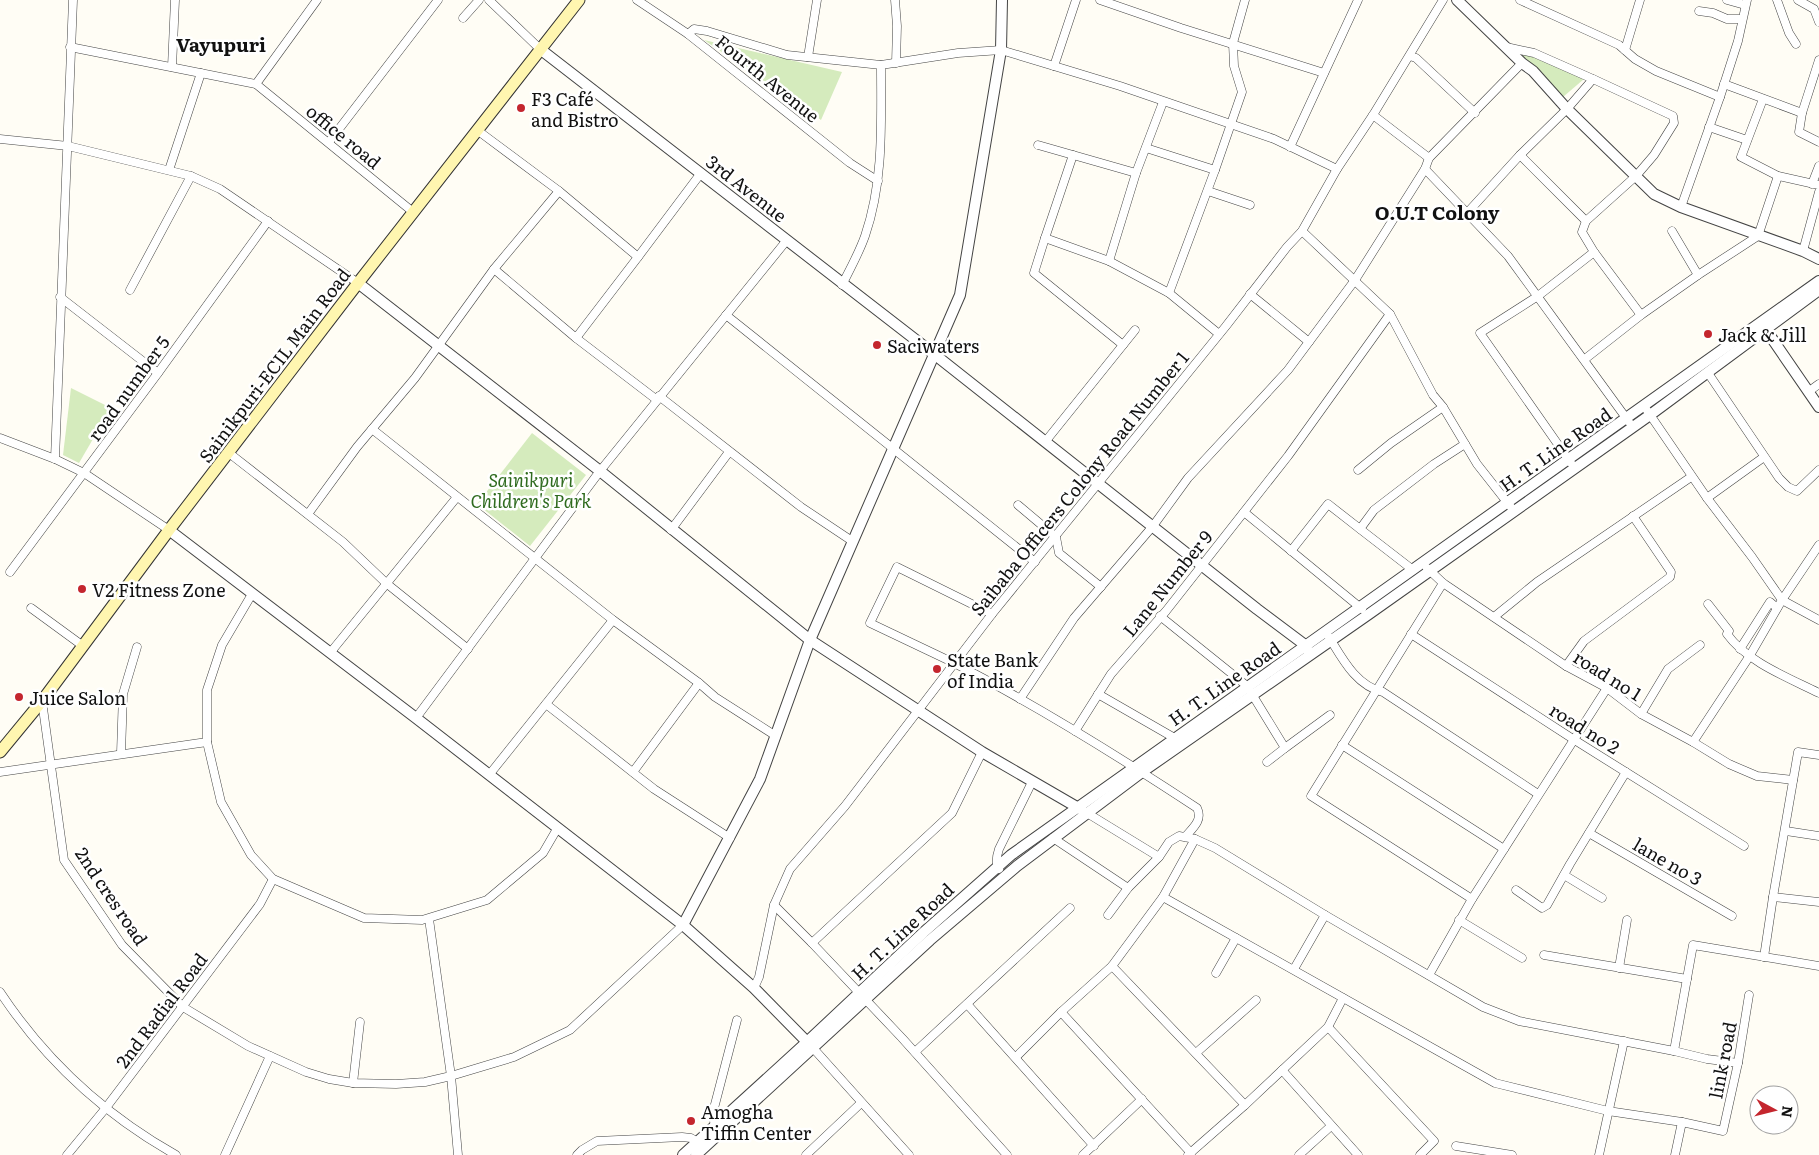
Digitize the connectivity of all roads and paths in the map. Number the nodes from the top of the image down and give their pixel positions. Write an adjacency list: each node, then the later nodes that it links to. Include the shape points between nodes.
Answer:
1 (73, 0): 33 (street)
2 (175, 0): 45 (street)
3 (317, 0): 49 (street)
4 (438, 0): 63 (street)
5 (479, 0): 27 (street)
6 (489, 0): 35 (street)
7 (579, 0): 35 (main road, Sainikpuri-ECIL Main Road)
8 (637, 0): 30 (street, Fourth Avenue)
9 (817, 0): 39 (street)
10 (895, 0): 41 (street)
11 (1002, 0): 36 (street)
12 (1076, 0): 44 (street)
13 (1100, 0): 31 (street)
14 (1245, 0): 31 (street)
15 (1358, 0): 47 (street)
16 (1443, 0): 38 (street, Saibaba Officers Colony Road Number 1)
17 (1457, 0): 34 (street)
18 (1520, 0): 25 (street)
19 (1541, 0): 25 (street)
20 (1640, 0): 37 (street)
21 (1727, 0): 24 (street)
22 (1777, 0): 32 (street)
23 (1798, 0): 29 (street, via 1814,9)
24 (1746, 3): 28 (street)
25 (1538, 8): 37 (street)
26 (1699, 11): 28 (street, via 1727,19)
27 (462, 18)
28 (1742, 19): 50 (street)
29 (1819, 22)
30 (688, 34): 39 (street, via 694,29 707,31 787,55); 82 (street, Fourth Avenue, via 850,163)
31 (1233, 43): 47 (street); 58 (street, via 1234,66 1242,92)
32 (1796, 44)
33 (70, 47): 45 (street); 66 (street)
34 (1506, 47): 42 (street); 48 (street, via 1534,53)
35 (540, 50): 60 (main road, Sainikpuri-ECIL Main Road); 77 (street, 3rd Avenue)
36 (1001, 50): 41 (street); 44 (street); 125 (street, via 960,295)
37 (1625, 50): 51 (street, via 1656,71)
38 (1410, 56): 55 (street); 57 (street, Saibaba Officers Colony Road Number 1)
39 (808, 57): 43 (street)
40 (1819, 60): 56 (street)
41 (896, 63): 43 (street)
42 (1522, 63): 54 (street); 55 (street)
43 (881, 65): 82 (street)
44 (1054, 66): 53 (street)
45 (172, 67): 46 (street)
46 (201, 73): 49 (street); 75 (street)
47 (1324, 73): 67 (street)
48 (1593, 79): 54 (street); 80 (street, via 1673,116 1674,122 1664,139)
49 (256, 84): 63 (street, office road)
50 (1724, 84): 51 (street); 52 (street)
51 (1720, 97): 59 (street)
52 (1763, 99): 56 (street); 62 (street)
53 (1163, 102): 58 (street); 68 (street)
54 (1567, 109): 70 (street); 80 (street)
55 (1475, 113): 71 (street)
56 (1802, 113): 64 (street, via 1799,132)
57 (1373, 115): 71 (street); 73 (street, Saibaba Officers Colony Road Number 1)
58 (1231, 125): 67 (street); 76 (street)
59 (1709, 127): 62 (street); 88 (street)
60 (477, 130): 84 (street); 89 (main road, Sainikpuri-ECIL Main Road)
61 (0, 139): 66 (street)
62 (1747, 140): 81 (street, via 1742,157)
63 (329, 142): 89 (street, office road)
64 (1819, 142)
65 (1038, 145): 69 (street)
66 (68, 146): 75 (street); 114 (street)
67 (1290, 147): 73 (street)
68 (1146, 148): 76 (street); 78 (street)
69 (1073, 155): 78 (street); 96 (street)
70 (1520, 156): 90 (street); 92 (street)
71 (1429, 158): 74 (street)
72 (1819, 166): 83 (street)
73 (1337, 169): 93 (street, Saibaba Officers Colony Road Number 1)
74 (1425, 169): 90 (street); 105 (street)
75 (170, 170): 79 (street)
76 (1215, 170): 85 (street)
77 (702, 173): 97 (street, 3rd Avenue); 100 (street)
78 (1136, 173): 102 (street)
79 (191, 176): 91 (street, via 220,189); 109 (street)
80 (1636, 176): 88 (street, via 1654,194); 92 (street)
81 (1778, 176): 83 (street); 95 (street)
82 (878, 180): 108 (street, via 865,236)
83 (1816, 185)
84 (559, 191): 100 (street); 103 (street)
85 (1208, 191): 87 (street); 111 (street)
86 (1819, 192): 98 (street)
87 (1250, 204)
88 (1681, 207): 95 (street)
89 (413, 212): 107 (main road, Sainikpuri-ECIL Main Road)
90 (1468, 212): 113 (street, via 1508,256)
91 (268, 220): 107 (street); 128 (street, road number 5)
92 (1586, 222): 99 (street, via 1582,232)
93 (1302, 231): 105 (street); 112 (street, Saibaba Officers Colony Road Number 1)
94 (1672, 231): 104 (street)
95 (1758, 236): 98 (street); 104 (street)
96 (1045, 238): 102 (street); 124 (street, via 1034,273)
97 (786, 240): 108 (street, 3rd Avenue); 116 (street)
98 (1803, 251): 101 (street)
99 (1594, 252): 113 (street); 117 (street)
100 (638, 257): 121 (street)
101 (1819, 259)
102 (1109, 261): 111 (street)
103 (494, 269): 121 (street); 123 (street)
104 (1698, 275): 117 (street)
105 (1355, 280): 115 (street); 122 (street)
106 (1819, 281): 118 (street, H. T. Line Road)
107 (358, 283): 123 (street); 144 (main road, Sainikpuri-ECIL Main Road)
108 (842, 285): 125 (street, 3rd Avenue)
109 (130, 290)
110 (1819, 290): 118 (street, H. T. Line Road)
111 (1170, 293): 120 (street)
112 (1250, 294): 120 (street, Saibaba Officers Colony Road Number 1); 122 (street)
113 (1538, 296): 126 (street); 147 (street, via 1480,333)
114 (60, 297): 128 (street); 146 (street)
115 (1390, 314): 133 (street, via 1433,396); 159 (street, Lane Number 9)
116 (726, 315): 131 (street); 142 (street)
117 (1642, 315): 126 (street)
118 (1764, 326): 127 (street, H. T. Line Road); 130 (street); 132 (street, H. T. Line Road, via 1700,364)
119 (1135, 330): 124 (street)
120 (1219, 334): 154 (street, Saibaba Officers Colony Road Number 1)
121 (576, 338): 131 (street)
122 (1309, 342): 162 (street, via 1288,370 1188,478)
123 (439, 345): 138 (street); 151 (street)
124 (1124, 346): 140 (street)
125 (934, 354): 140 (street, 3rd Avenue); 142 (street)
126 (1585, 359): 136 (street)
127 (1708, 373): 135 (street, H. T. Line Road); 145 (street)
128 (158, 374): 152 (street, road number 5)
129 (1819, 384): 130 (street)
130 (1808, 392): 134 (street)
131 (658, 398): 143 (street); 151 (street)
132 (1644, 406): 135 (street); 136 (street, H. T. Line Road)
133 (1443, 407): 141 (street); 149 (street)
134 (1819, 407)
135 (1650, 415): 137 (street, H. T. Line Road); 153 (street)
136 (1626, 418): 137 (street); 147 (street, H. T. Line Road)
137 (1632, 428): 148 (street, H. T. Line Road)
138 (372, 429): 155 (street); 160 (street)
139 (0, 438): 146 (street)
140 (1045, 442): 154 (street, 3rd Avenue)
141 (1465, 444): 158 (street); 163 (street, via 1374,510)
142 (892, 448): 167 (street); 171 (street)
143 (729, 452): 165 (street); 167 (street)
144 (229, 453): 160 (street); 164 (main road, Sainikpuri-ECIL Main Road)
145 (1764, 457): 150 (street, via 1779,478 1797,491); 156 (street)
146 (55, 458): 152 (street)
147 (1568, 459): 148 (street); 158 (street, H. T. Line Road)
148 (1575, 469): 158 (street, H. T. Line Road)
149 (1358, 470)
150 (1819, 470)
151 (600, 471): 165 (street); 170 (street)
152 (84, 474): 164 (street); 175 (street, road number 5)
153 (1692, 477): 156 (street); 161 (street)
154 (1099, 484): 162 (street, 3rd Avenue); 166 (street, Saibaba Officers Colony Road Number 1)
155 (457, 498): 170 (street); 176 (street)
156 (1707, 498): 180 (street)
157 (1018, 505): 166 (street)
158 (1511, 507): 173 (street, H. T. Line Road)
159 (1244, 512): 169 (street); 172 (street, Lane Number 9)
160 (308, 514): 176 (street)
161 (1633, 516): 188 (street); 203 (street, via 1671,575 1584,641)
162 (1153, 526): 172 (street, 3rd Avenue); 178 (street)
163 (1360, 529): 169 (street, via 1328,504); 174 (street)
164 (169, 530): 179 (street); 195 (main road, Sainikpuri-ECIL Main Road)
165 (671, 530): 193 (street)
166 (1056, 537): 171 (street, Saibaba Officers Colony Road Number 1); 178 (street, via 1059,552)
167 (852, 541): 193 (street)
168 (1819, 546): 180 (street)
169 (1291, 551): 182 (street)
170 (536, 559): 189 (street); 197 (street)
171 (1035, 562): 185 (street, Saibaba Officers Colony Road Number 1)
172 (1202, 566): 187 (street, Lane Number 9); 198 (street, 3rd Avenue)
173 (1426, 567): 174 (street, H. T. Line Road); 177 (street, road no 1); 186 (street, H. T. Line Road)
174 (1413, 570): 182 (street, H. T. Line Road)
175 (10, 572)
176 (386, 583): 197 (street); 200 (street)
177 (1443, 583): 188 (street, road no 1); 191 (street)
178 (1101, 588): 210 (street, via 1074,618)
179 (252, 594): 200 (street); 221 (street, via 222,645 208,690)
180 (1782, 600): 184 (street); 190 (street)
181 (1708, 604): 199 (street, via 1729,631 1726,634)
182 (1359, 607): 186 (street); 192 (street, H. T. Line Road)
183 (31, 608): 195 (street)
184 (1777, 608): 199 (street, via 1770,602); 201 (street)
185 (992, 614): 202 (street, Saibaba Officers Colony Road Number 1); 202 (street, via 897,566 870,623)
186 (1369, 614): 192 (street, H. T. Line Road)
187 (1160, 616): 206 (street); 209 (street, Lane Number 9)
188 (1494, 617): 203 (street, road no 1)
189 (613, 620): 204 (street); 212 (street)
190 (1819, 620)
191 (1410, 634): 207 (street); 219 (street, road no 2)
192 (1328, 635): 198 (street, H. T. Line Road); 207 (street, via 1354,676)
193 (810, 640): 213 (street); 218 (street)
194 (1700, 645): 214 (street, via 1668,669)
195 (83, 646): 211 (main road, Sainikpuri-ECIL Main Road)
196 (137, 647): 227 (street, via 123,694)
197 (468, 649): 216 (street)
198 (1308, 649): 206 (street, H. T. Line Road)
199 (1740, 649): 201 (street)
200 (330, 653): 216 (street)
201 (1749, 657): 208 (street); 222 (street)
202 (953, 663): 210 (street); 213 (street, Saibaba Officers Colony Road Number 1)
203 (1566, 666): 205 (street, road no 1)
204 (699, 684): 218 (street); 233 (street)
205 (1607, 688): 214 (street, road no 1); 219 (street)
206 (1250, 690): 220 (street, H. T. Line Road); 224 (street)
207 (1376, 690): 223 (street); 238 (street)
208 (1819, 693)
209 (1098, 694): 217 (street, Lane Number 9); 220 (street)
210 (1020, 699): 217 (street)
211 (42, 701): 225 (main road, Sainikpuri-ECIL Main Road); 230 (street, 2nd cres road)
212 (546, 704): 233 (street); 235 (street)
213 (918, 710): 226 (street); 263 (street, Saibaba Officers Colony Road Number 1, via 845,806 790,869)
214 (1641, 714): 222 (street, road no 1)
215 (1330, 716): 224 (street)
216 (416, 718): 235 (street)
217 (1075, 731): 231 (street)
218 (776, 736): 246 (street, via 760,779)
219 (1573, 739): 234 (street, road no 2); 238 (street)
220 (1179, 740): 231 (street, H. T. Line Road)
221 (207, 742): 227 (street); 255 (street, via 221,802 251,855)
222 (1693, 742): 236 (street, road no 1, via 1749,774)
223 (1342, 745): 250 (street); 261 (street, via 1311,796)
224 (1285, 748): 229 (street)
225 (0, 752)
226 (982, 752): 237 (street); 273 (street, via 952,814)
227 (121, 753): 230 (street)
228 (1819, 755): 236 (street, via 1798,752)
229 (1267, 762)
230 (50, 765): 232 (street); 291 (street, 2nd cres road, via 64,860 122,945)
231 (1138, 769): 239 (street, H. T. Line Road); 240 (street, H. T. Line Road); 245 (street, via 1196,808 1199,820)
232 (0, 772)
233 (633, 772): 246 (street)
234 (1626, 772): 243 (street); 249 (street, road no 2)
235 (489, 775): 241 (street)
236 (1793, 780): 242 (street)
237 (1032, 782): 239 (street); 252 (street, via 999,849)
238 (1538, 794): 250 (street)
239 (1078, 807): 240 (street); 252 (street, H. T. Line Road)
240 (1086, 813): 247 (street, H. T. Line Road); 251 (street)
241 (557, 828): 268 (street, via 543,854 487,900); 271 (street)
242 (1786, 831): 244 (street); 259 (street)
243 (1589, 833): 253 (street); 267 (street, lane no 3)
244 (1819, 836)
245 (1185, 837): 248 (street); 251 (street, via 1179,836 1169,842)
246 (730, 838): 271 (street)
247 (1052, 838): 254 (street, H. T. Line Road); 256 (street)
248 (1195, 839): 258 (street); 266 (street)
249 (1744, 846)
250 (1504, 849): 261 (street)
251 (1159, 857): 256 (street)
252 (997, 866): 254 (street); 287 (street, H. T. Line Road, via 924,932)
253 (1564, 875): 257 (street, via 1542,908); 260 (street)
254 (1004, 877): 287 (street, H. T. Line Road)
255 (273, 879): 268 (street, via 364,918); 291 (street, 2nd Radial Road, via 260,904)
256 (1128, 888): 265 (street)
257 (1516, 890)
258 (1163, 897): 272 (street); 277 (street)
259 (1773, 897): 262 (street); 275 (street)
260 (1602, 898)
261 (1472, 900): 269 (street)
262 (1819, 902)
263 (774, 906): 273 (street); 284 (street, Saibaba Officers Colony Road Number 1)
264 (1070, 908): 290 (street)
265 (1108, 915)
266 (1325, 915): 280 (street); 282 (street)
267 (1732, 916)
268 (429, 919): 305 (street)
269 (1459, 920): 276 (street); 282 (street)
270 (1627, 920): 279 (street)
271 (683, 925): 284 (street); 305 (street, 2nd cres road, via 570,1030 514,1057)
272 (1236, 938): 280 (street); 281 (street)
273 (812, 943): 287 (street)
274 (1544, 954): 279 (street)
275 (1764, 957): 278 (street); 283 (street, via 1693,945)
276 (1522, 958)
277 (1112, 966): 292 (street); 300 (street)
278 (1819, 966)
279 (1619, 968): 283 (street)
280 (1294, 969): 288 (street)
281 (1216, 973)
282 (1429, 975): 296 (street, via 1483,1007 1519,1021)
283 (1687, 979): 298 (street)
284 (754, 988): 297 (street)
285 (0, 992): 310 (street, via 33,1037 78,1086)
286 (1749, 995): 303 (street, link road)
287 (862, 997): 297 (street, H. T. Line Road); 299 (street)
288 (1343, 998): 295 (street); 311 (street, via 1495,1083)
289 (1256, 1000): 300 (street)
290 (967, 1004): 299 (street); 302 (street)
291 (183, 1007): 301 (street, 2nd cres road); 310 (street, 2nd Radial Road)
292 (1061, 1012): 302 (street); 307 (street)
293 (736, 1020): 314 (street, via 714,1112)
294 (360, 1022): 306 (street)
295 (1328, 1027): 304 (street); 333 (street, via 1434,1141)
296 (1624, 1041): 298 (street); 311 (street)
297 (810, 1045): 308 (street); 314 (street, H. T. Line Road)
298 (1674, 1051): 303 (street, via 1707,1060)
299 (914, 1052): 329 (street)
300 (1196, 1053): 309 (street)
301 (270, 1056): 306 (street, 2nd cres road, via 329,1079); 323 (street)
302 (1016, 1057): 316 (street)
303 (1738, 1063): 312 (street, link road, via 1723,1131)
304 (1282, 1070): 309 (street); 313 (street)
305 (451, 1076): 306 (street, 2nd cres road, via 425,1082); 324 (street)
306 (353, 1083)
307 (1142, 1099): 316 (street); 320 (street)
308 (861, 1103): 319 (street); 328 (street)
309 (1245, 1105): 320 (street)
310 (105, 1109): 321 (street, 2nd Radial Road); 322 (street)
311 (1608, 1111): 312 (street); 335 (street)
312 (1682, 1122): 336 (street)
313 (1331, 1126): 331 (street); 332 (street)
314 (716, 1131): 315 (street, H. T. Line Road)
315 (701, 1144): 325 (street, via 682,1137 597,1141); 326 (street, H. T. Line Road); 327 (street, H. T. Line Road)
316 (1094, 1146): 330 (street)
317 (1456, 1146): 318 (street)
318 (1483, 1152): 334 (street)
319 (808, 1154)
320 (1189, 1154)
321 (67, 1155)
322 (176, 1155)
323 (225, 1155)
324 (458, 1155)
325 (577, 1155)
326 (683, 1155)
327 (696, 1155)
328 (909, 1155)
329 (1007, 1155)
330 (1083, 1155)
331 (1299, 1155)
332 (1358, 1155)
333 (1420, 1155)
334 (1512, 1155)
335 (1599, 1155)
336 (1675, 1155)

